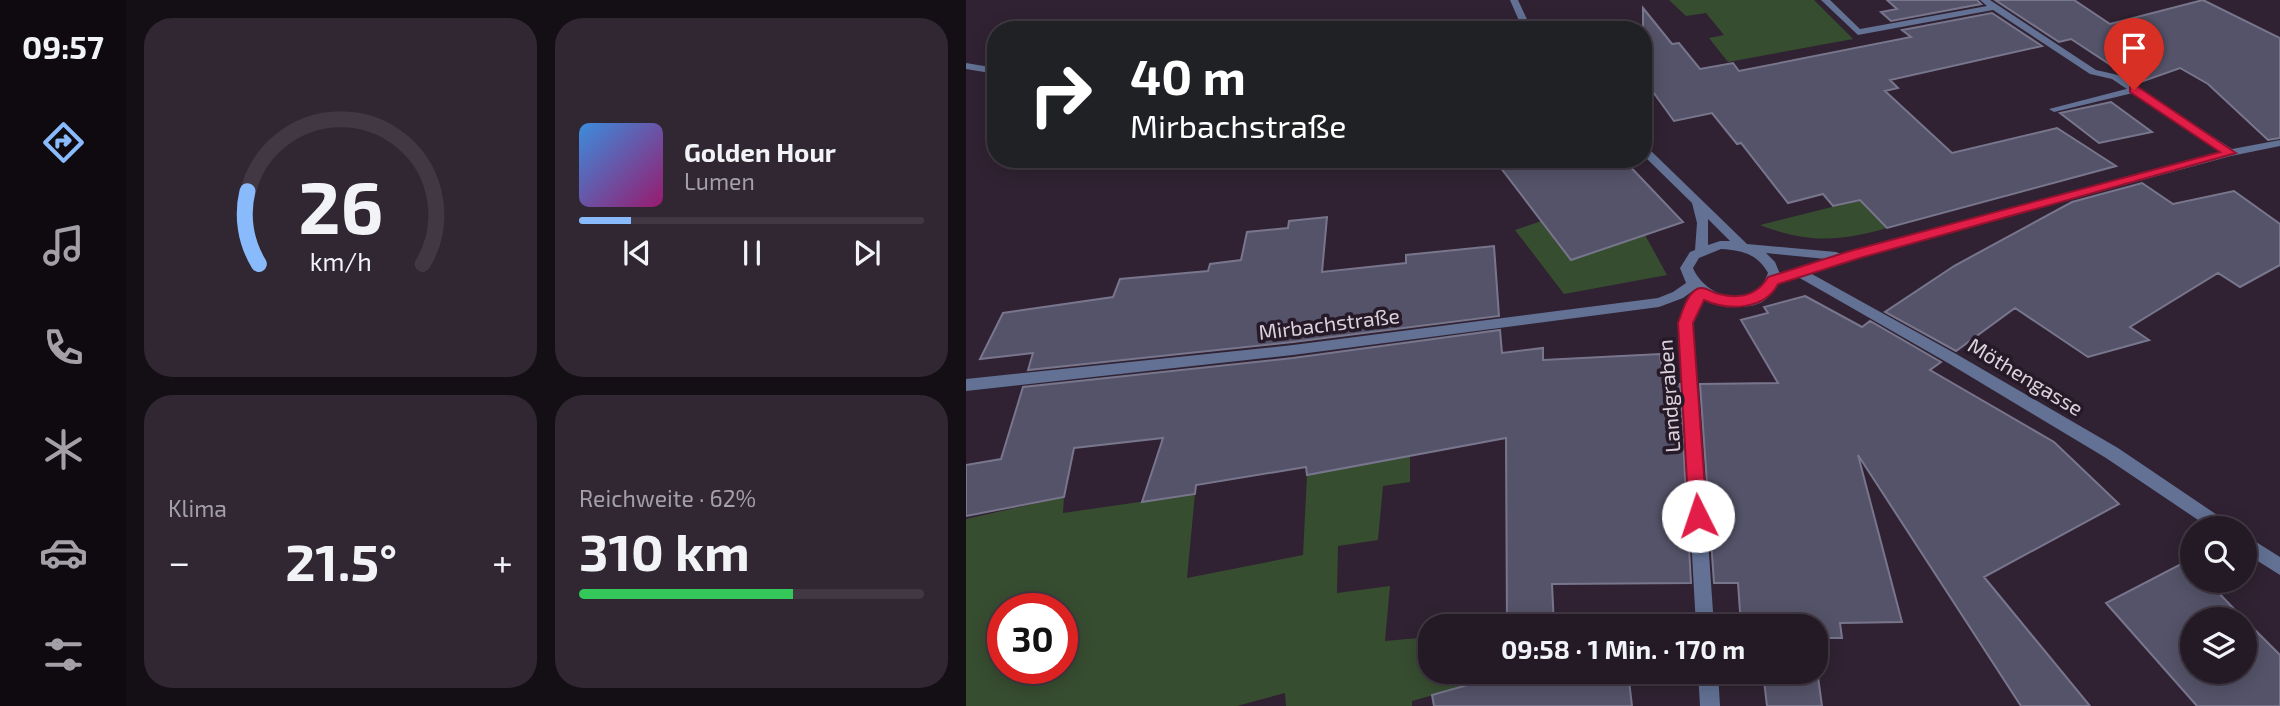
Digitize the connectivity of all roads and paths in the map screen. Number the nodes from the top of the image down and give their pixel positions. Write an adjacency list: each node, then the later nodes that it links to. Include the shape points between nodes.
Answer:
1 (1514, 0): 5 (street)
2 (1825, 0): 4 (street, via 1858,33)
3 (1984, 0): 4 (street)
4 (1995, 7): 8 (street, via 2093,72 2115,77)
5 (1524, 21)
6 (966, 66): 7 (street)
7 (987, 70)
8 (2134, 90): 9 (street); 11 (street)
9 (2054, 109)
10 (2280, 143): 11 (street)
11 (2230, 153): 16 (street)
12 (1652, 158): 13 (street)
13 (1696, 203): 14 (street); 15 (street, via 1703,223)
14 (1744, 247): 15 (street, via 1720,245); 16 (street, via 1829,257); 18 (street, via 1771,265)
15 (1701, 250): 19 (street, via 1693,257 1688,274)
16 (1855, 254): 17 (street)
17 (1800, 273): 18 (street); 21 (street, Möthengasse, via 2112,453)
18 (1773, 281): 19 (street, via 1768,290 1744,302 1722,301)
19 (1697, 288): 20 (street, Mirbachstraße, via 1646,303); 24 (street, Landgraben, via 1686,323)
20 (966, 385)
21 (2205, 516)
22 (2257, 551): 23 (street)
23 (2280, 567)
24 (1704, 614)
25 (1709, 684): 26 (street)
26 (1710, 706)

